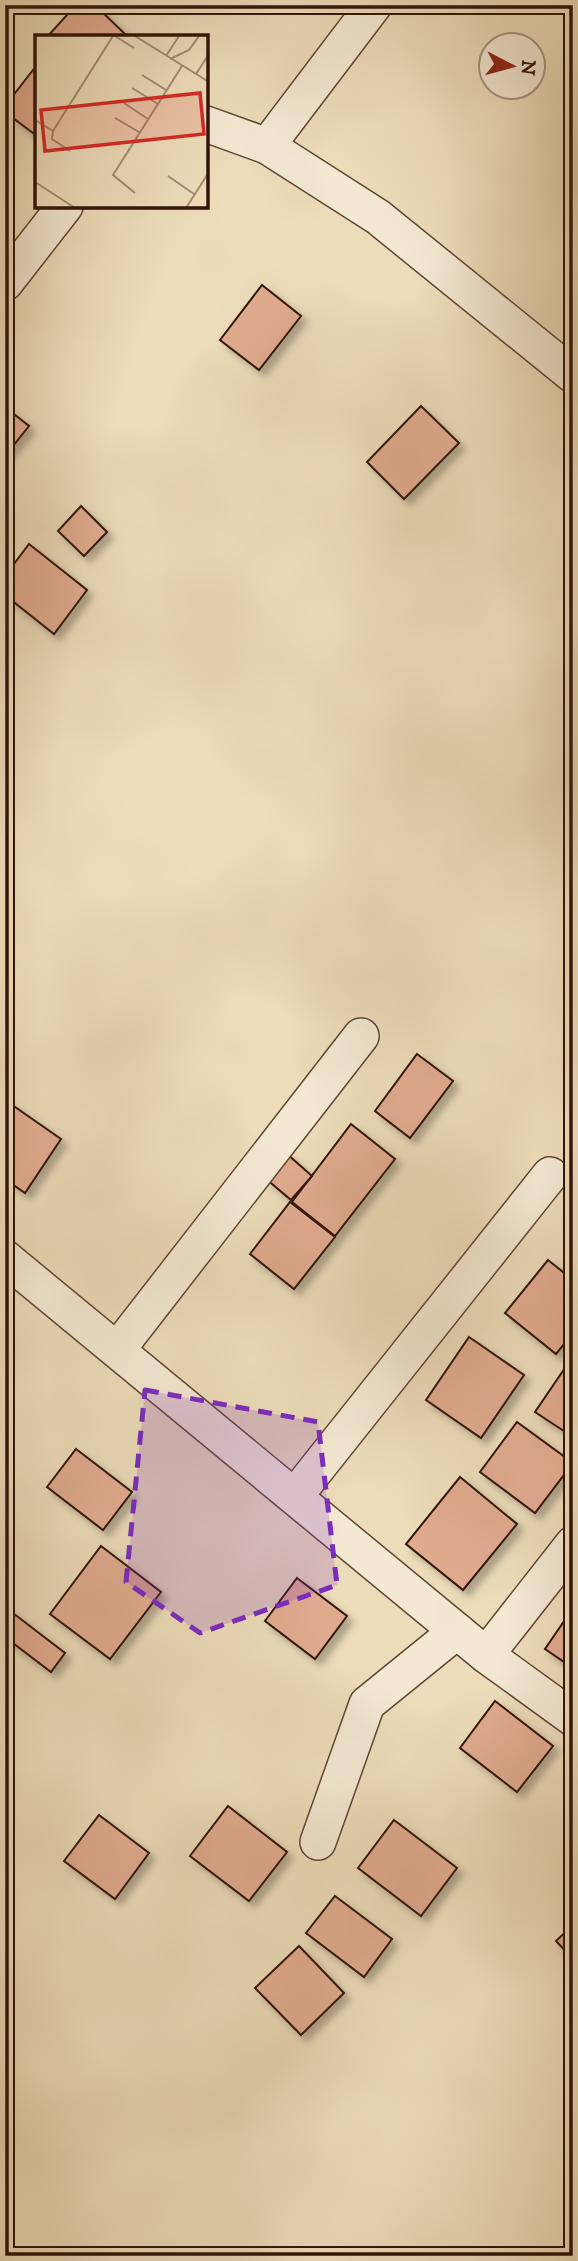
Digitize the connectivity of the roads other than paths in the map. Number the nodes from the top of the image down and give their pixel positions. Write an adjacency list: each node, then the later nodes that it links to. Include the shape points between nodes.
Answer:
1 (373, 5): 3 (street)
2 (208, 125): 3 (street)
3 (267, 146): 6 (street, via 378,217)
4 (63, 208): 5 (street)
5 (5, 283)
6 (573, 375)
7 (361, 1036): 10 (street)
8 (550, 1175): 11 (street)
9 (5, 1258): 10 (street)
10 (117, 1350): 11 (street)
11 (295, 1496): 13 (street)
12 (573, 1544): 14 (street)
13 (457, 1631): 14 (street); 16 (street, via 366,1704)
14 (486, 1656): 15 (street)
15 (573, 1718)
16 (318, 1842)

